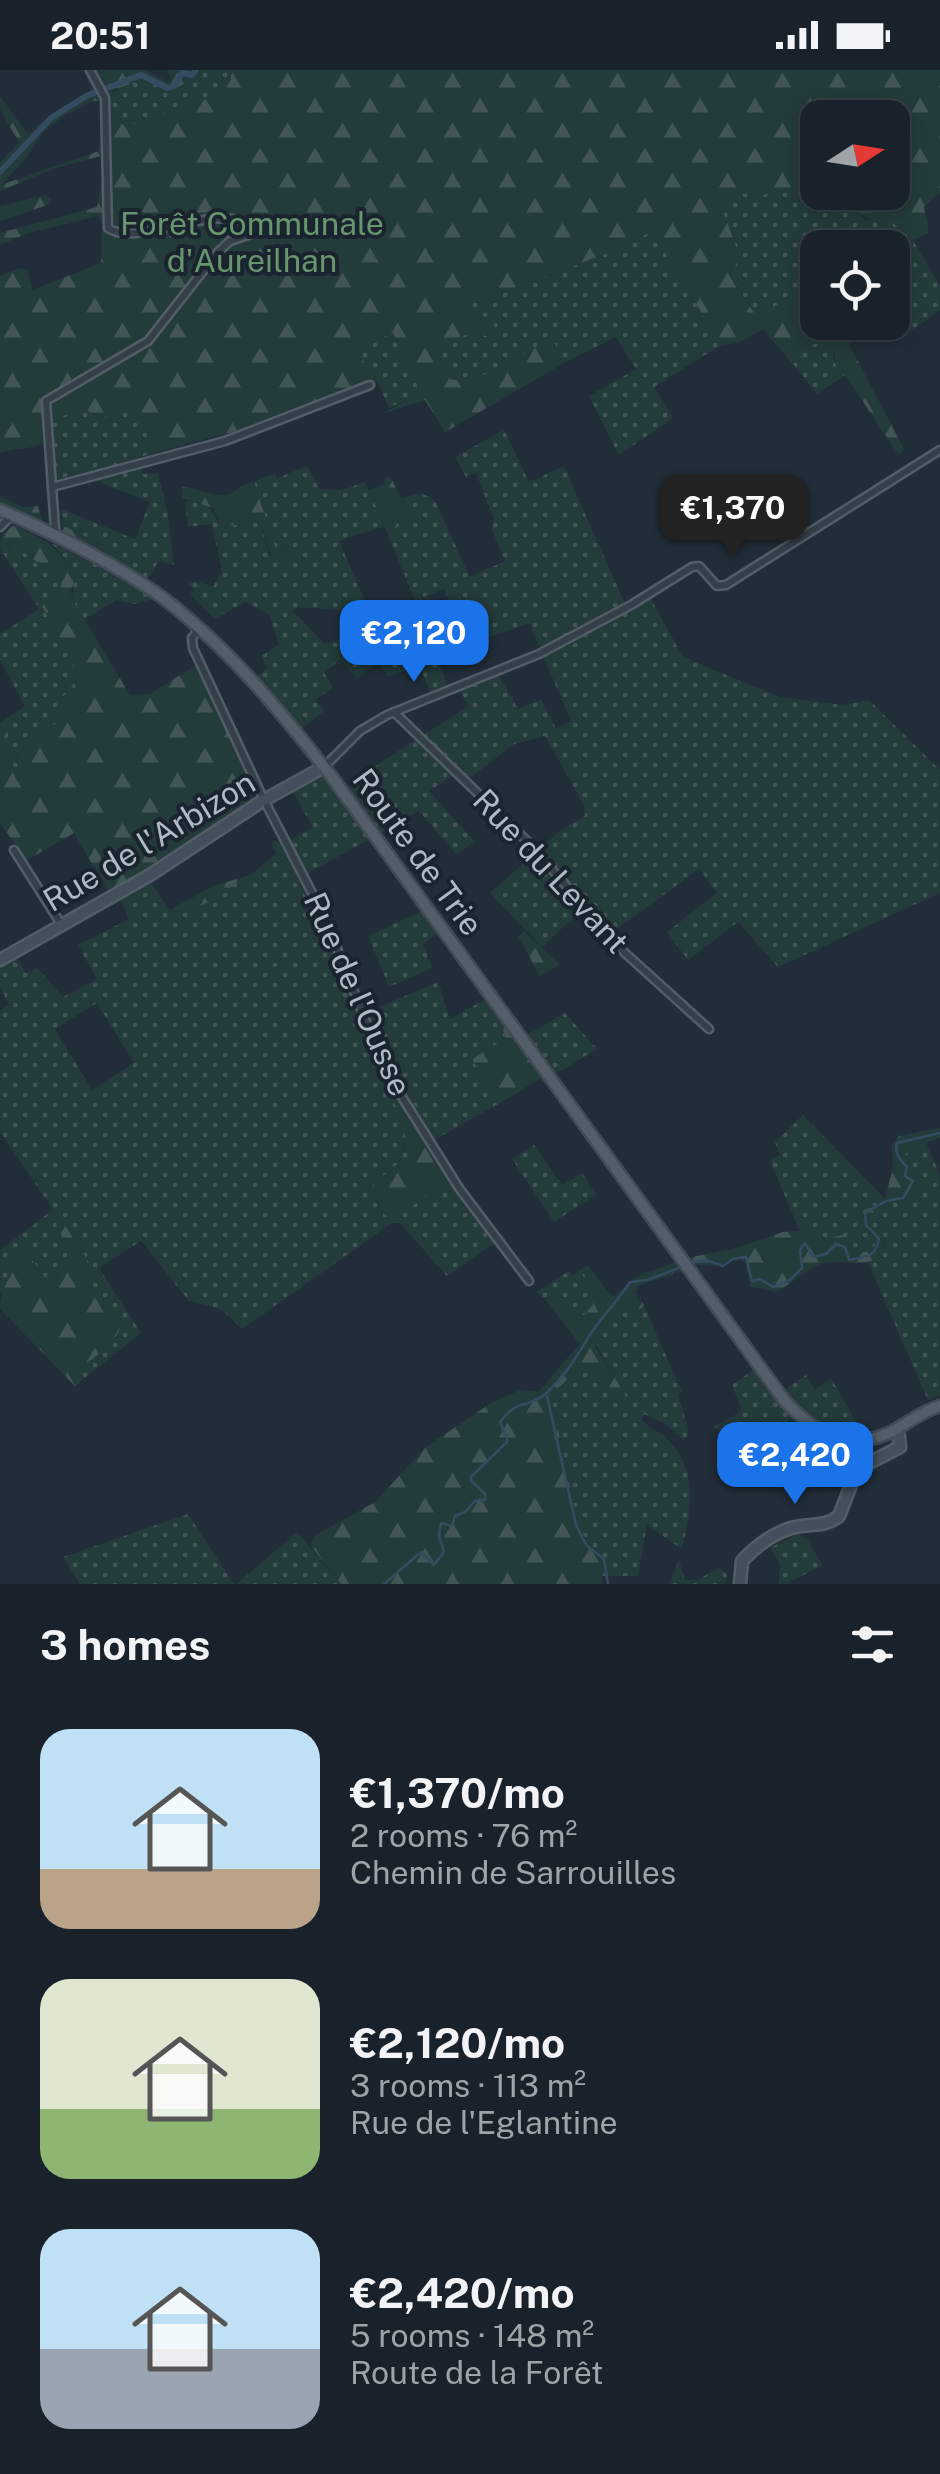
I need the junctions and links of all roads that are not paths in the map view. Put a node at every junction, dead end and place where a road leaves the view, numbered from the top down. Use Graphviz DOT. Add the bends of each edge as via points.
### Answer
graph roads {
  1 [pos="90,70"];
  2 [pos="370,385"];
  3 [pos="940,450"];
  4 [pos="52,487"];
  5 [pos="6,512"];
  6 [pos="0,527"];
  7 [pos="52,536"];
  8 [pos="199,629"];
  9 [pos="394,712"];
  10 [pos="324,767"];
  11 [pos="264,800"];
  12 [pos="14,850"];
  13 [pos="61,924"];
  14 [pos="0,960"];
  15 [pos="709,1029"];
  16 [pos="530,1280"];
  17 [pos="940,1406"];
  18 [pos="898,1428"];
  19 [pos="740,1584"];
  1 -- 4 [label="street" via="103,92 108,228 121,234 236,219 254,227 218,252 148,341 46,402"];
  2 -- 4 [label="street" via="225,441"];
  3 -- 9 [label="street" via="726,586 692,567 540,654"];
  4 -- 7 [label="street"];
  5 -- 6 [label="street"];
  5 -- 7 [label="main road, Route de Trie"];
  7 -- 8 [label="main road, Route de Trie" via="160,596"];
  8 -- 10 [label="main road, Route de Trie" via="266,695"];
  8 -- 11 [label="street, Rue de l'Ousse" via="193,648"];
  9 -- 10 [label="street" via="360,731"];
  9 -- 15 [label="street, Rue du Levant" via="528,842 625,953"];
  10 -- 11 [label="street, Rue de l'Arbizon"];
  10 -- 18 [label="main road, Route de Trie" via="784,1400 831,1438 849,1442"];
  11 -- 13 [label="street, Rue de l'Arbizon" via="150,876"];
  11 -- 16 [label="street, Rue de l'Ousse" via="324,916 385,1070 458,1188"];
  12 -- 13 [label="street"];
  13 -- 14 [label="street, Rue de l'Arbizon"];
  17 -- 18 [label="main road, Route de Trie"];
  18 -- 19 [label="street" via="900,1447 855,1476 839,1516 765,1542 742,1562"];
}
